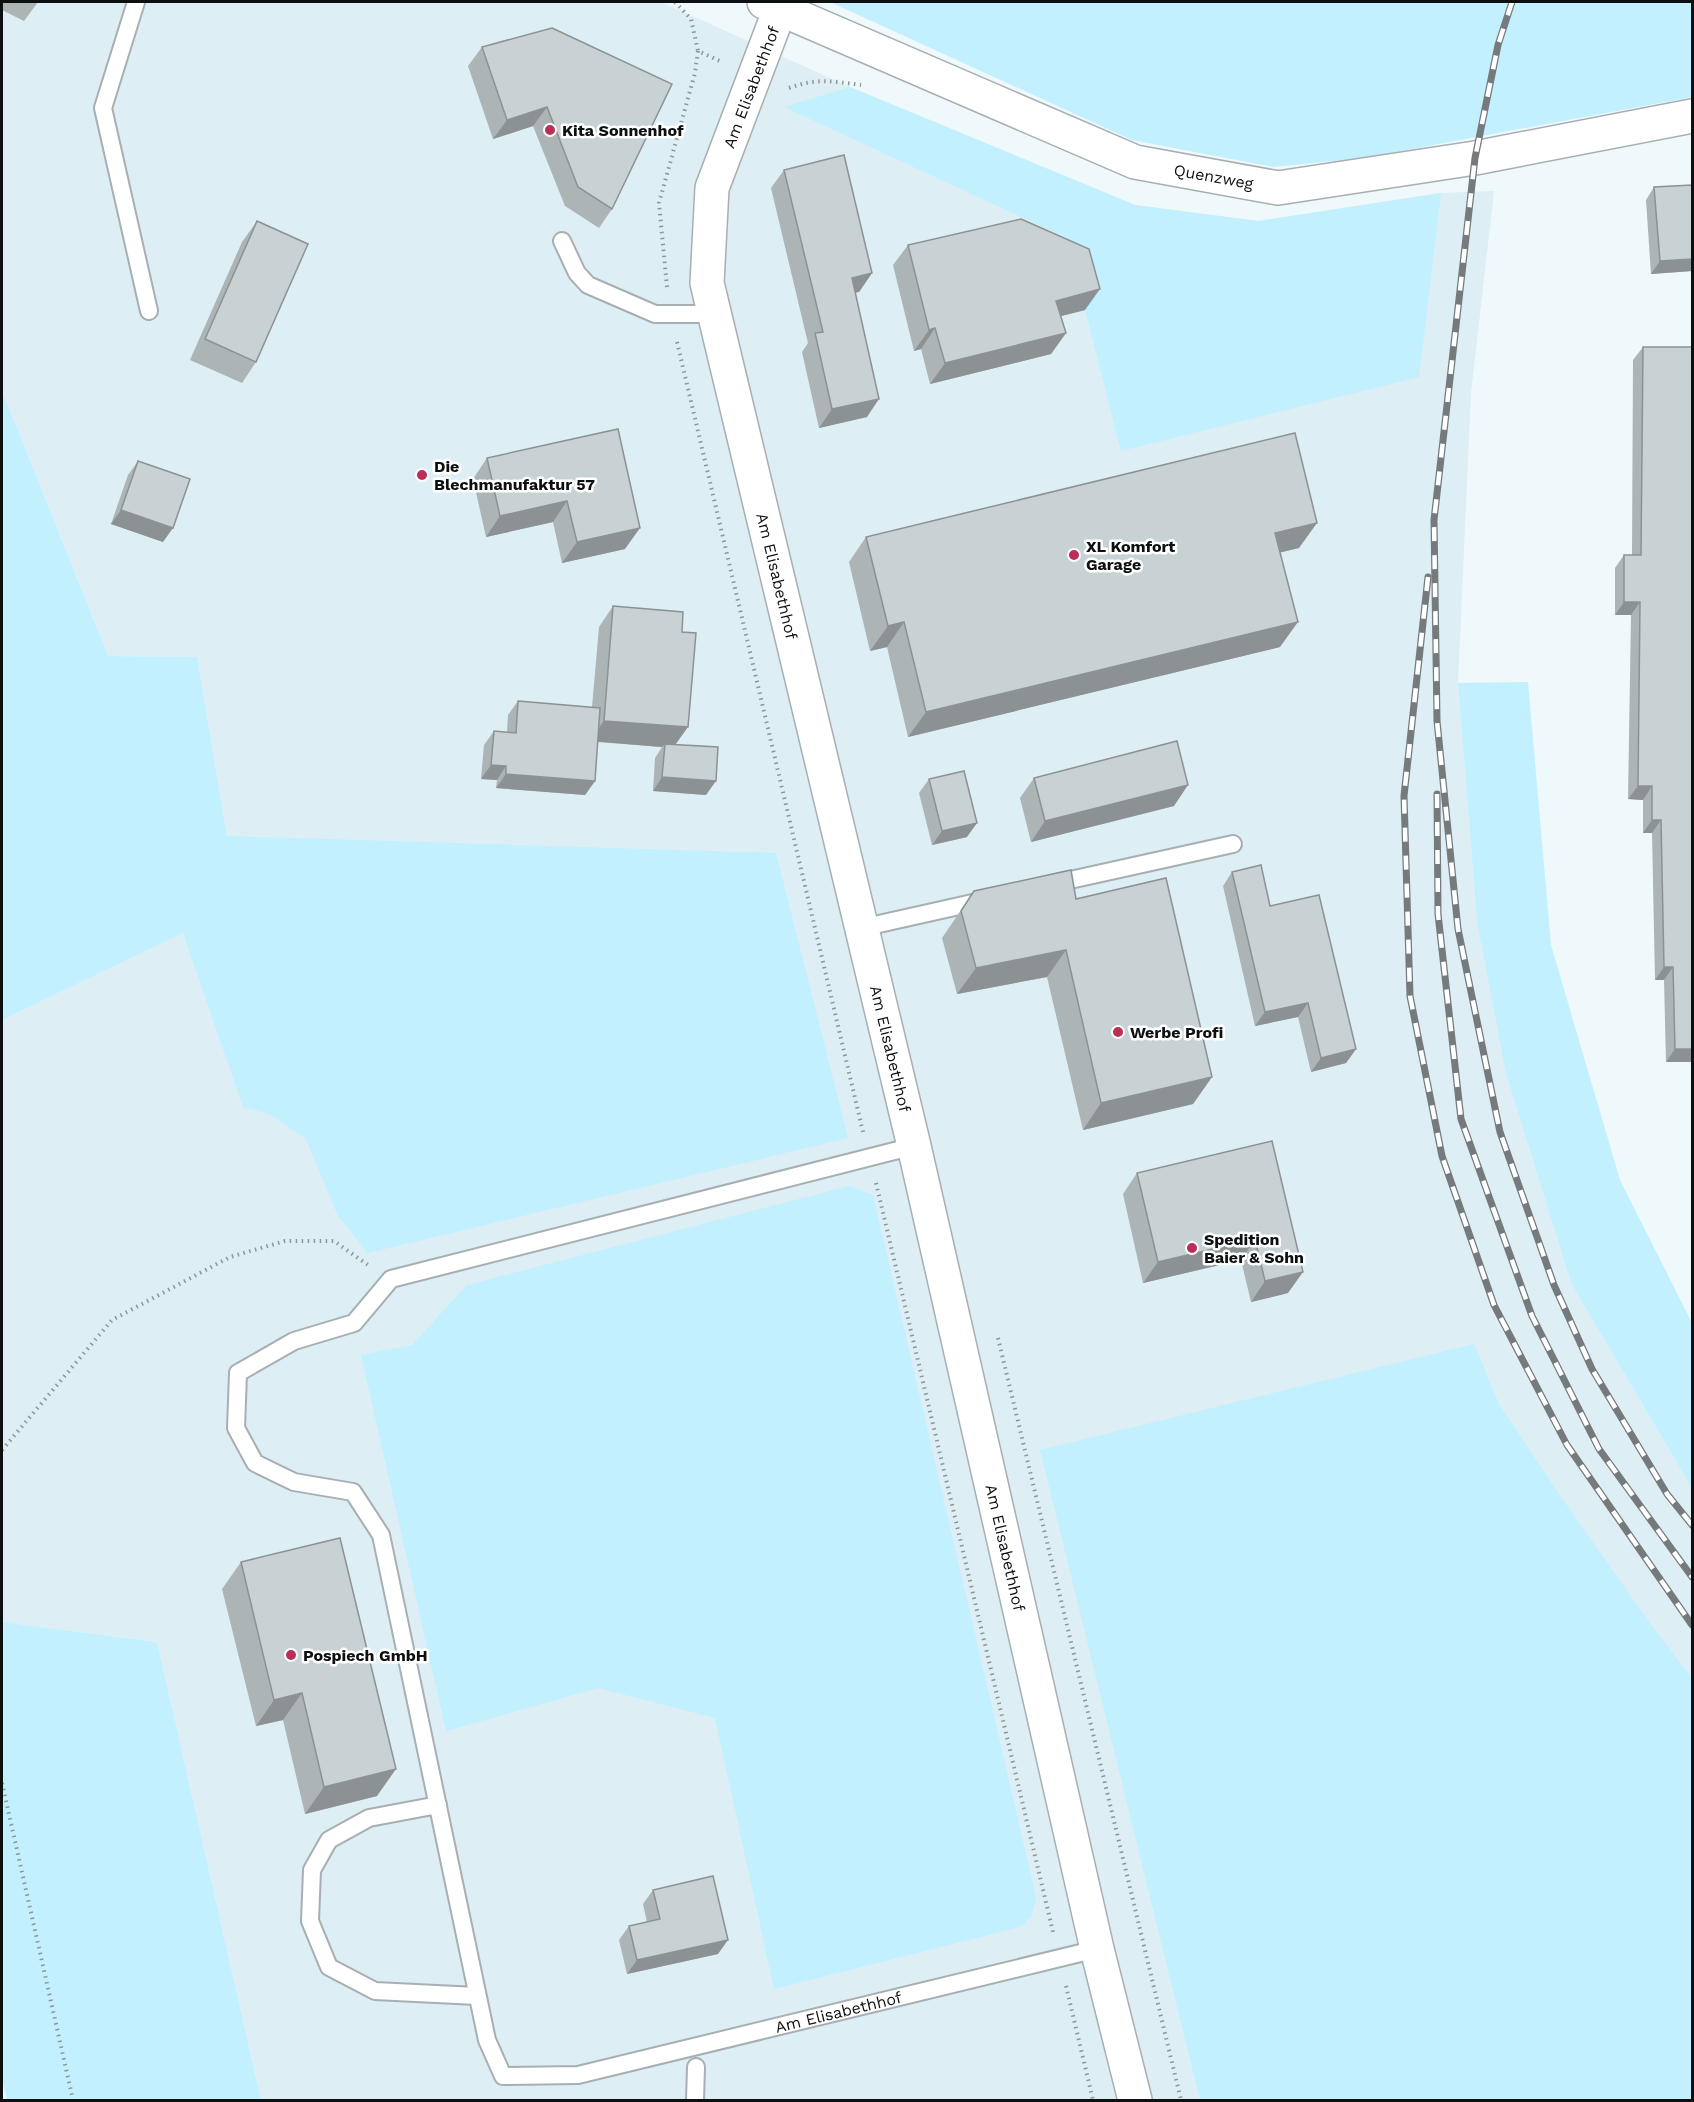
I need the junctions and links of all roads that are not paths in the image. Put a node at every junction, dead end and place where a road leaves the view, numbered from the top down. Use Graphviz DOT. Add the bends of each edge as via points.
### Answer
graph roads {
  1 [pos="136,2"];
  2 [pos="772,5"];
  3 [pos="1692,116"];
  4 [pos="562,241"];
  5 [pos="149,310"];
  6 [pos="714,314"];
  7 [pos="1233,844"];
  8 [pos="1036,888"];
  9 [pos="1001,896"];
  10 [pos="861,928"];
  11 [pos="914,1146"];
  12 [pos="438,1805"];
  13 [pos="1097,1948"];
  14 [pos="477,1996"];
  15 [pos="696,2067"];
  16 [pos="694,2100"];
  17 [pos="1135,2100"];
  1 -- 5 [label="lane" via="103,108"];
  2 -- 3 [label="street, Quenzweg" via="1136,162 1278,188 1475,158"];
  2 -- 6 [label="street, Am Elisabethhof" via="712,188 707,283"];
  4 -- 6 [label="lane" via="577,273 588,285 655,314"];
  6 -- 10 [label="street, Am Elisabethhof"];
  7 -- 8 [label="lane"];
  9 -- 10 [label="lane"];
  10 -- 11 [label="street, Am Elisabethhof"];
  11 -- 12 [label="lane" via="391,1280 354,1323 294,1341 238,1373 236,1428 255,1463 294,1482 353,1492 381,1535"];
  11 -- 13 [label="street, Am Elisabethhof"];
  12 -- 14 [label="lane"];
  12 -- 14 [label="lane" via="369,1818 329,1840 312,1870 310,1921 329,1967 375,1991"];
  13 -- 14 [label="lane, Am Elisabethhof" via="578,2075 503,2076 487,2040"];
  13 -- 17 [label="street, Am Elisabethhof"];
  15 -- 16 [label="lane"];
}
